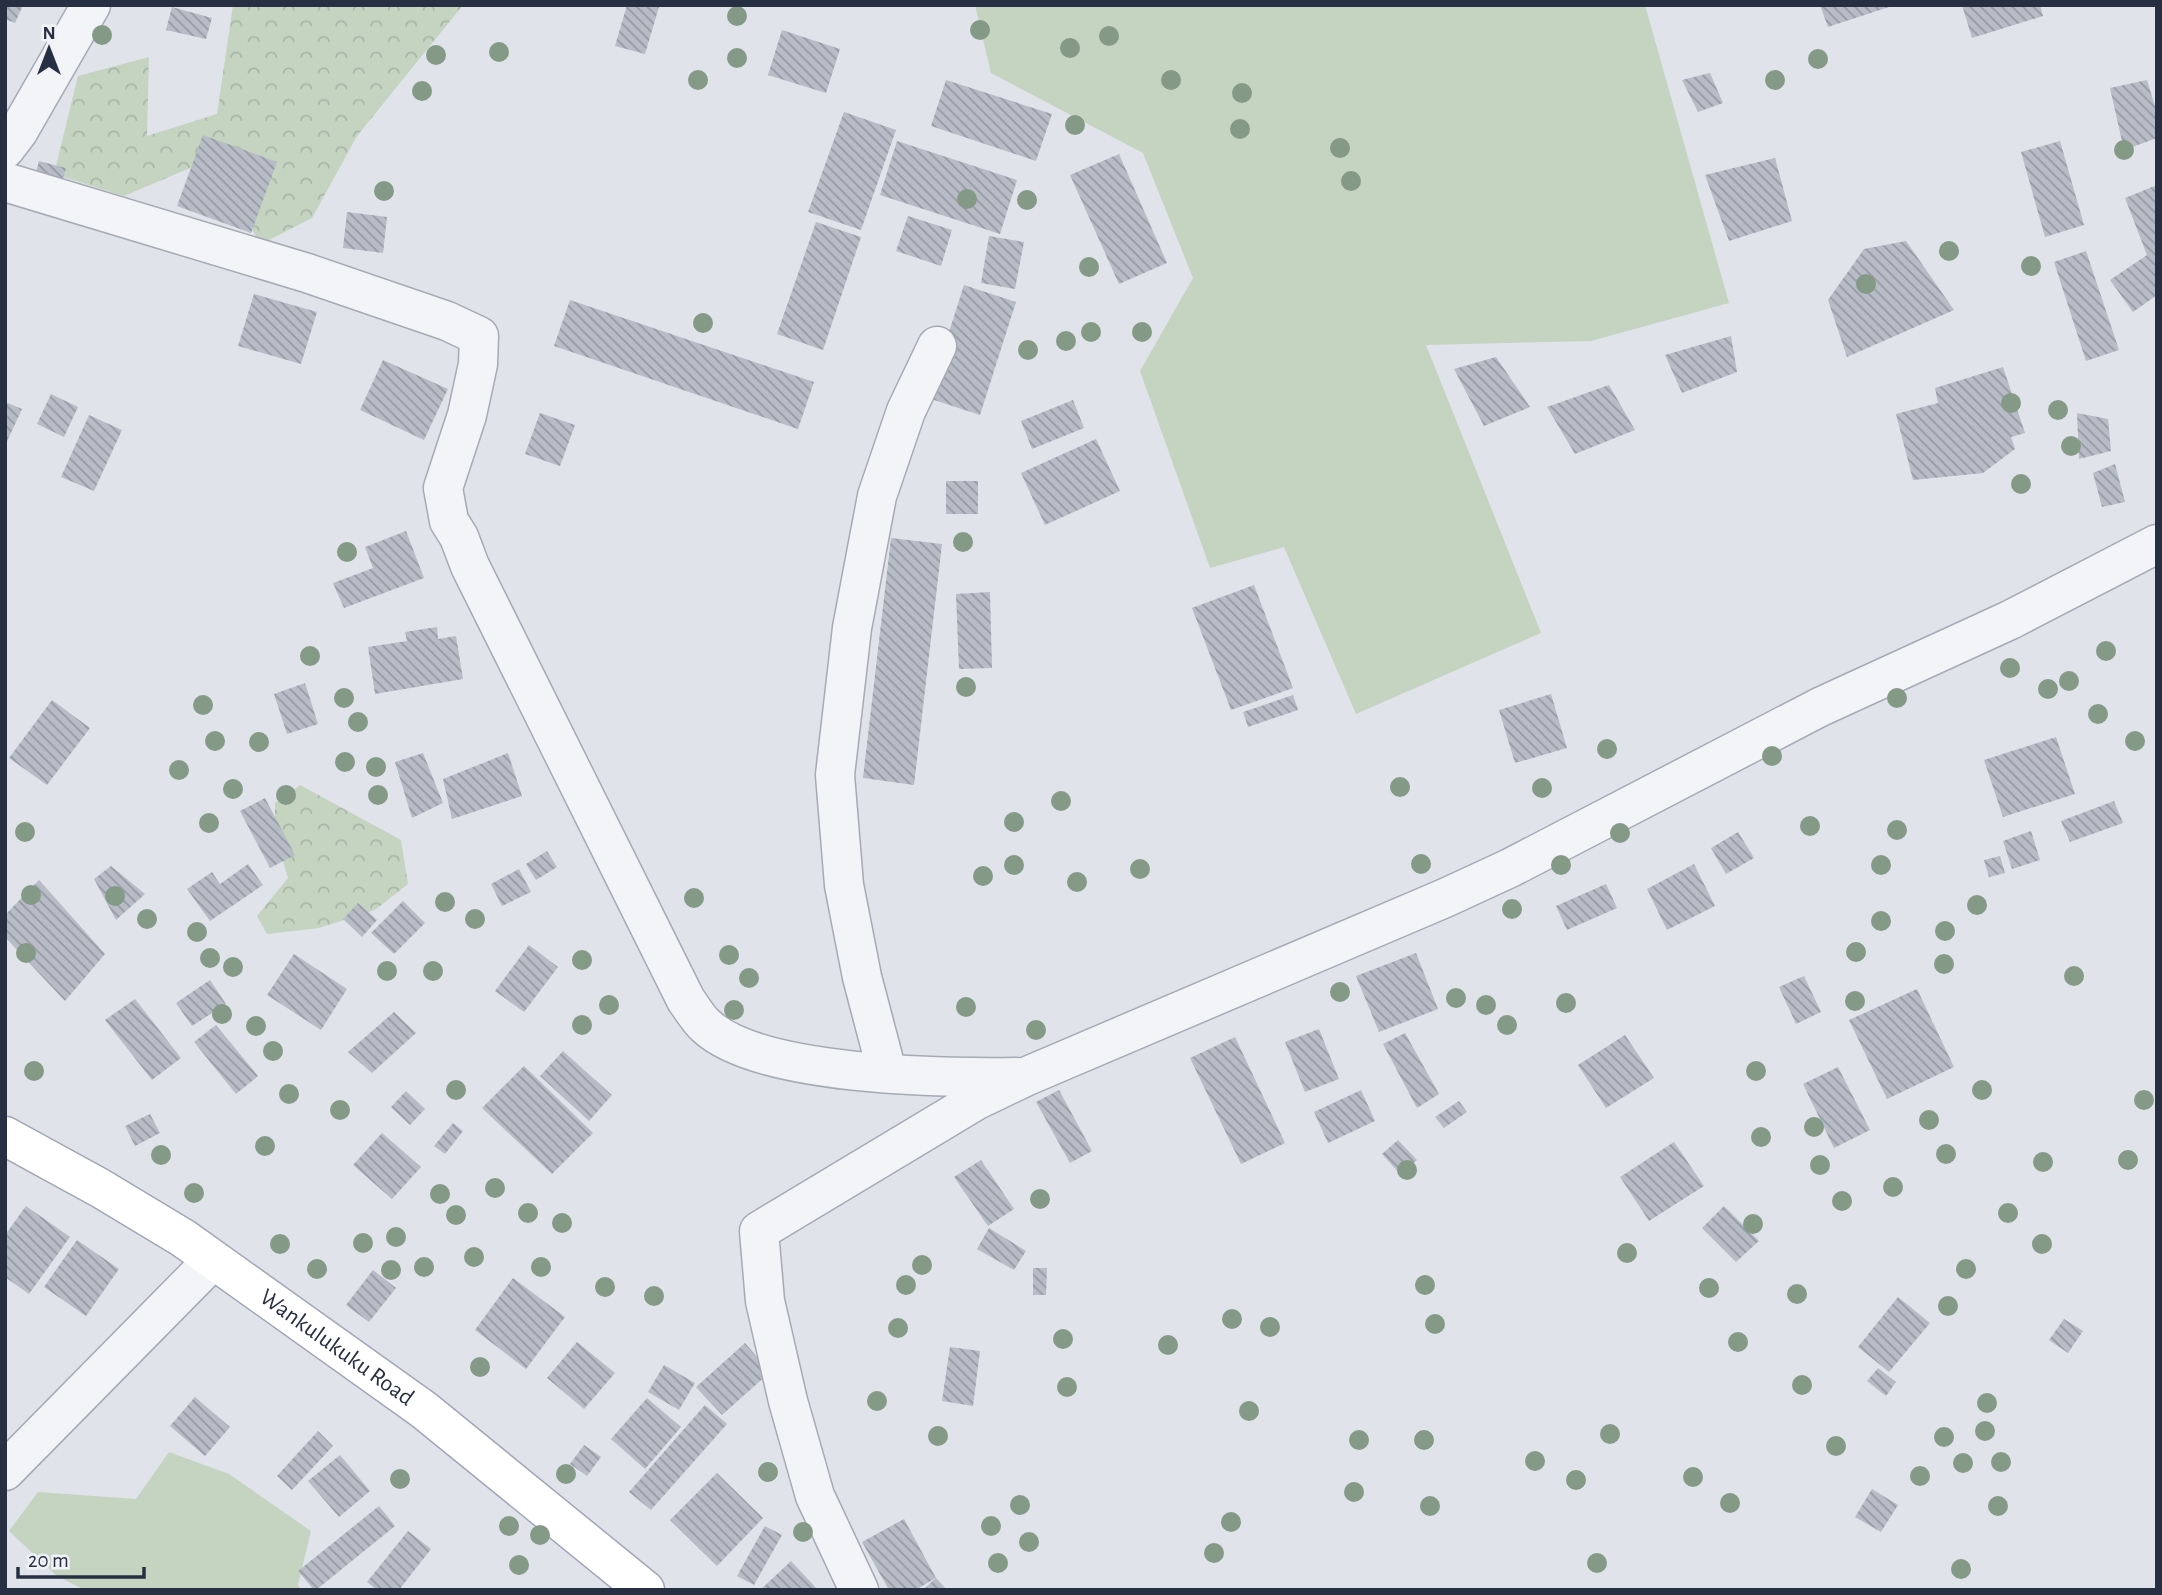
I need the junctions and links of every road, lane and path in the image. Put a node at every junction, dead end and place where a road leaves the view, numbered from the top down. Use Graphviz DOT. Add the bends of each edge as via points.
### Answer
graph roads {
  1 [pos="90,5"];
  2 [pos="5,149"];
  3 [pos="5,181"];
  4 [pos="937,346"];
  5 [pos="2157,544"];
  6 [pos="887,1072"];
  7 [pos="1025,1077"];
  8 [pos="5,1136"];
  9 [pos="213,1260"];
  10 [pos="5,1471"];
  11 [pos="645,1590"];
  12 [pos="859,1590"];
  1 -- 2 [label="street"];
  3 -- 6 [label="street" via="307,273 479,336 467,415 443,488 449,521 686,1000 705,1026 757,1053"];
  4 -- 6 [label="street" via="906,411 877,496 852,628 835,775 844,885"];
  5 -- 7 [label="street" via="2010,620 1820,708 1510,868"];
  6 -- 7 [label="street"];
  7 -- 12 [label="street" via="977,1100 759,1231 765,1301 788,1401 815,1496"];
  8 -- 9 [label="main road, Wankulukuku Road" via="100,1188"];
  9 -- 10 [label="street"];
  9 -- 11 [label="main road, Wankulukuku Road" via="424,1410"];
}
